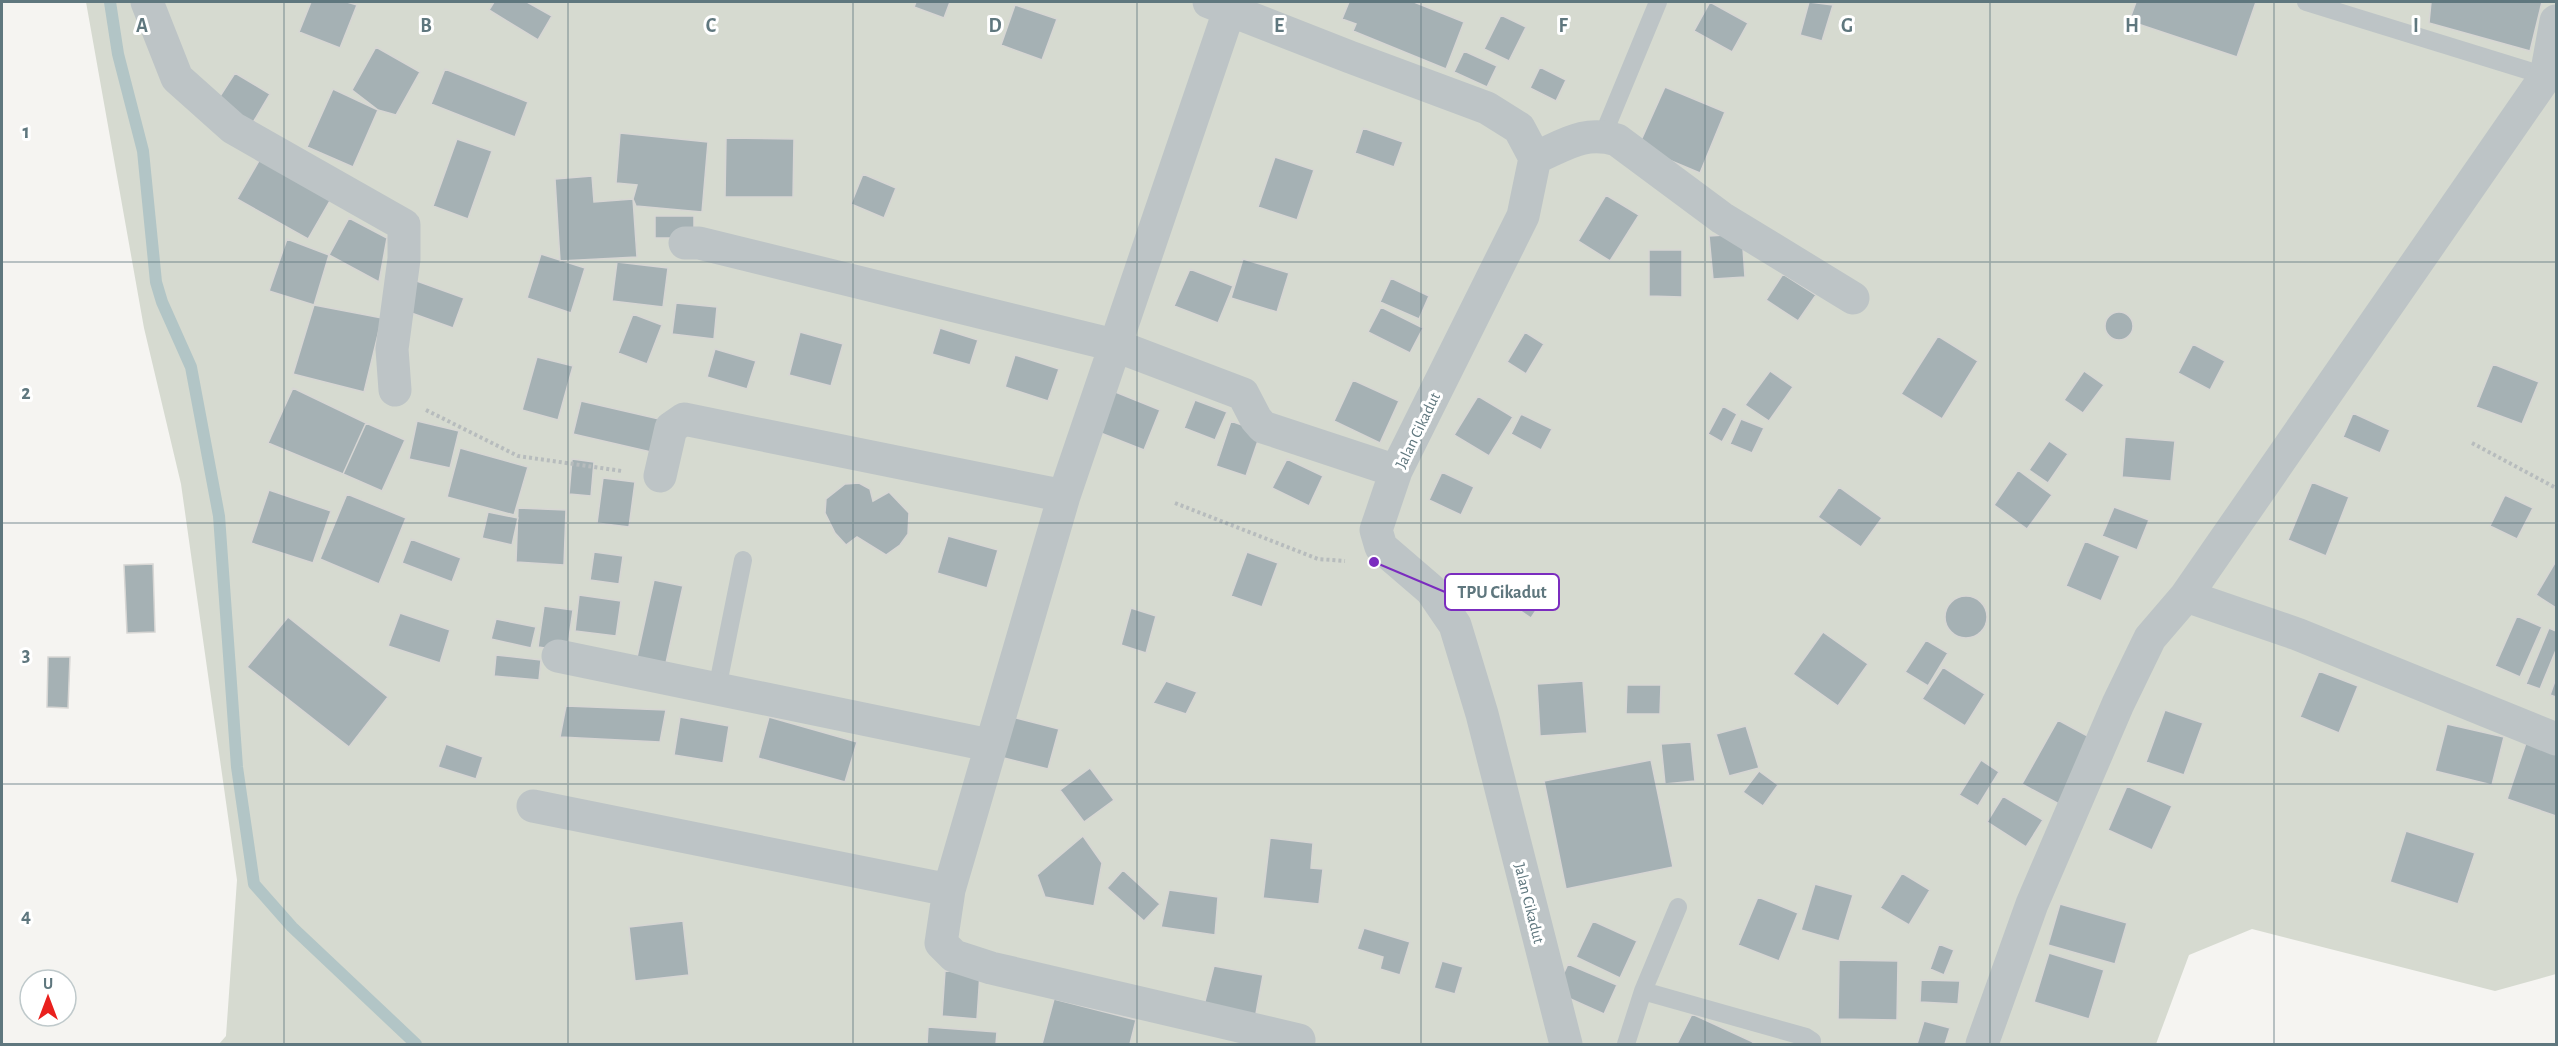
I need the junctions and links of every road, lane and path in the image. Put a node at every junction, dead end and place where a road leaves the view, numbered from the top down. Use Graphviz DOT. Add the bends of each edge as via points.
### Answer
graph roads {
  1 [pos="147,2"];
  2 [pos="1658,2"];
  3 [pos="2306,2"];
  4 [pos="1219,6"];
  5 [pos="2556,21"];
  6 [pos="2551,77"];
  7 [pos="1603,135"];
  8 [pos="1535,158"];
  9 [pos="685,243"];
  10 [pos="1853,298"];
  11 [pos="1114,345"];
  12 [pos="395,390"];
  13 [pos="2472,443"];
  14 [pos="1396,471"];
  15 [pos="660,476"];
  16 [pos="2556,488"];
  17 [pos="1064,496"];
  18 [pos="1175,503"];
  19 [pos="1381,547"];
  20 [pos="743,560"];
  21 [pos="2186,596"];
  22 [pos="558,656"];
  23 [pos="717,689"];
  24 [pos="2556,739"];
  25 [pos="989,745"];
  26 [pos="533,806"];
  27 [pos="949,890"];
  28 [pos="1678,907"];
  29 [pos="1643,991"];
  30 [pos="1299,1040"];
  31 [pos="1566,1044"];
  32 [pos="1626,1044"];
  33 [pos="1812,1044"];
  34 [pos="1982,1044"];
  1 -- 12 [label="street" via="177,78 233,128 404,225 404,259 392,349"];
  2 -- 7 [label="lane"];
  3 -- 6 [label="lane"];
  4 -- 8 [label="street" via="1487,108 1519,128"];
  4 -- 11 [label="street"];
  5 -- 6 [label="street"];
  6 -- 21 [label="street"];
  7 -- 8 [label="street" via="1586,135"];
  7 -- 10 [label="street" via="1617,140 1722,218"];
  8 -- 14 [label="street, Jalan Cikadut" via="1523,216"];
  9 -- 11 [label="street" via="699,243"];
  11 -- 14 [label="street" via="1243,394 1263,427"];
  11 -- 17 [label="street"];
  12 -- 15 [label="path" via="440,419 518,456"];
  13 -- 16 [label="path"];
  14 -- 19 [label="street, Jalan Cikadut" via="1376,530"];
  15 -- 17 [label="street" via="671,428 684,419"];
  17 -- 25 [label="street"];
  18 -- 19 [label="path" via="1318,559 1357,560"];
  19 -- 31 [label="street, Jalan Cikadut" via="1431,590 1455,625 1482,714"];
  20 -- 23 [label="lane"];
  21 -- 24 [label="street" via="2297,634"];
  21 -- 34 [label="street" via="2150,638 2118,704 2032,904"];
  22 -- 23 [label="street"];
  23 -- 25 [label="street"];
  25 -- 27 [label="street"];
  26 -- 27 [label="street"];
  27 -- 30 [label="street" via="941,943 954,956"];
  28 -- 29 [label="lane"];
  29 -- 32 [label="lane"];
  29 -- 33 [label="lane" via="1806,1037"];
}
